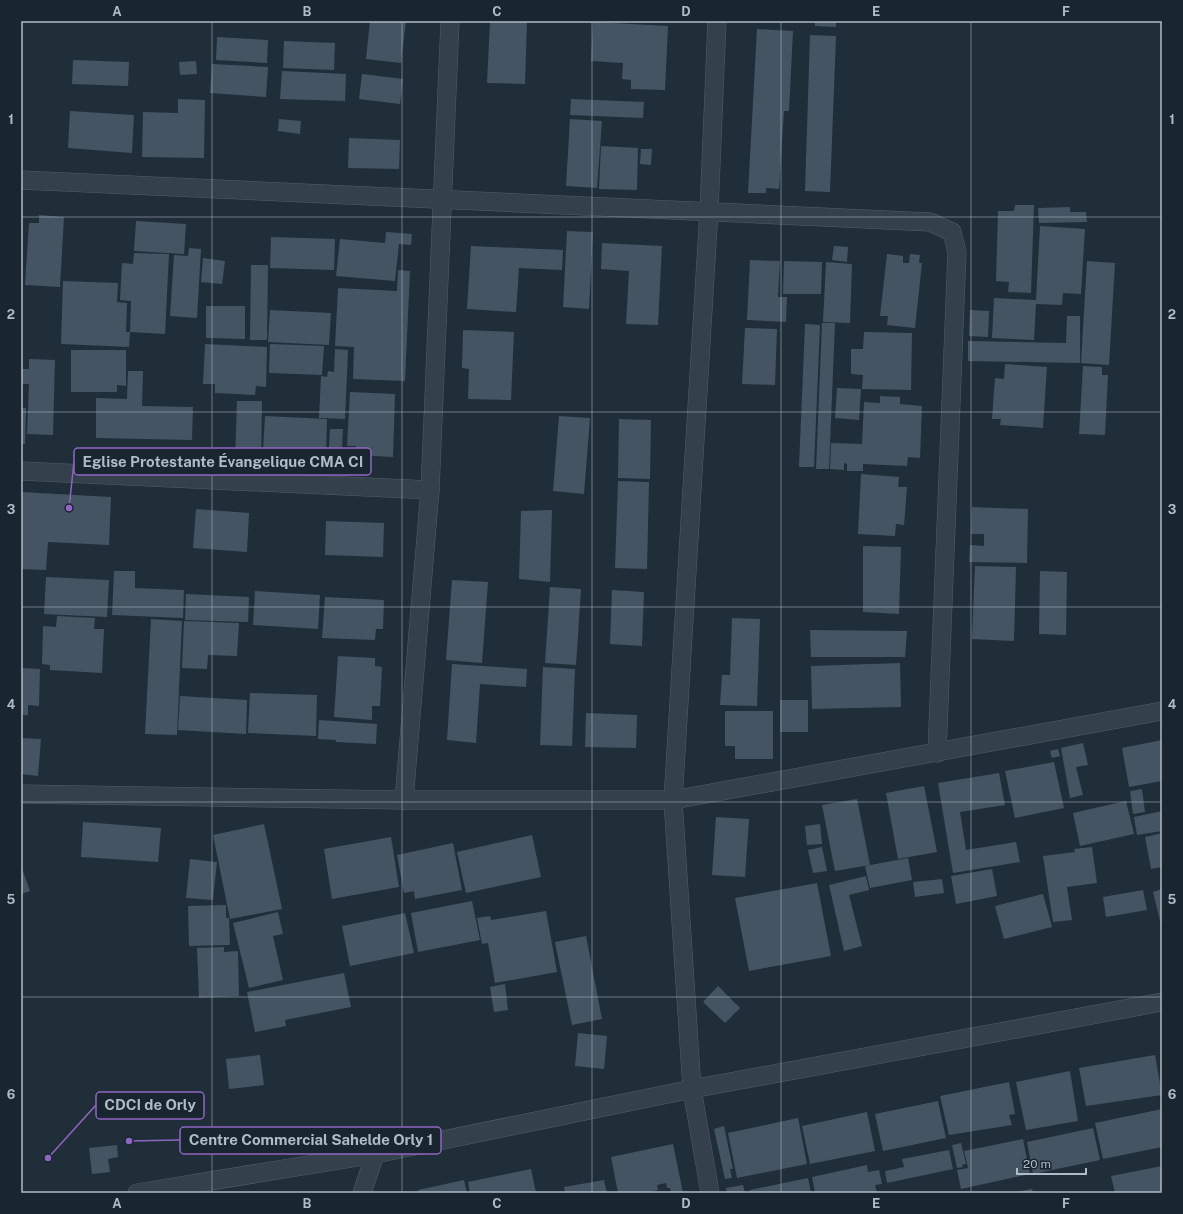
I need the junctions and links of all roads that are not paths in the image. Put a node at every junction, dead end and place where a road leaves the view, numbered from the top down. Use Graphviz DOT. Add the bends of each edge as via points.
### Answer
graph roads {
  1 [pos="450,21"];
  2 [pos="717,21"];
  3 [pos="21,180"];
  4 [pos="441,199"];
  5 [pos="709,211"];
  6 [pos="21,471"];
  7 [pos="430,490"];
  8 [pos="1162,711"];
  9 [pos="937,753"];
  10 [pos="21,794"];
  11 [pos="404,800"];
  12 [pos="673,800"];
  13 [pos="1162,1002"];
  14 [pos="692,1089"];
  15 [pos="375,1154"];
  16 [pos="137,1193"];
  17 [pos="362,1193"];
  18 [pos="710,1193"];
  1 -- 4 [label="street"];
  2 -- 5 [label="street"];
  3 -- 4 [label="street"];
  4 -- 5 [label="street"];
  4 -- 7 [label="street"];
  5 -- 9 [label="street" via="930,222 952,232 957,252"];
  5 -- 12 [label="street"];
  6 -- 7 [label="street"];
  7 -- 11 [label="street"];
  8 -- 9 [label="street"];
  9 -- 12 [label="street"];
  10 -- 11 [label="street"];
  11 -- 12 [label="street"];
  12 -- 14 [label="street"];
  13 -- 14 [label="street"];
  14 -- 15 [label="street"];
  14 -- 18 [label="street"];
  15 -- 16 [label="street"];
  15 -- 17 [label="street"];
}
